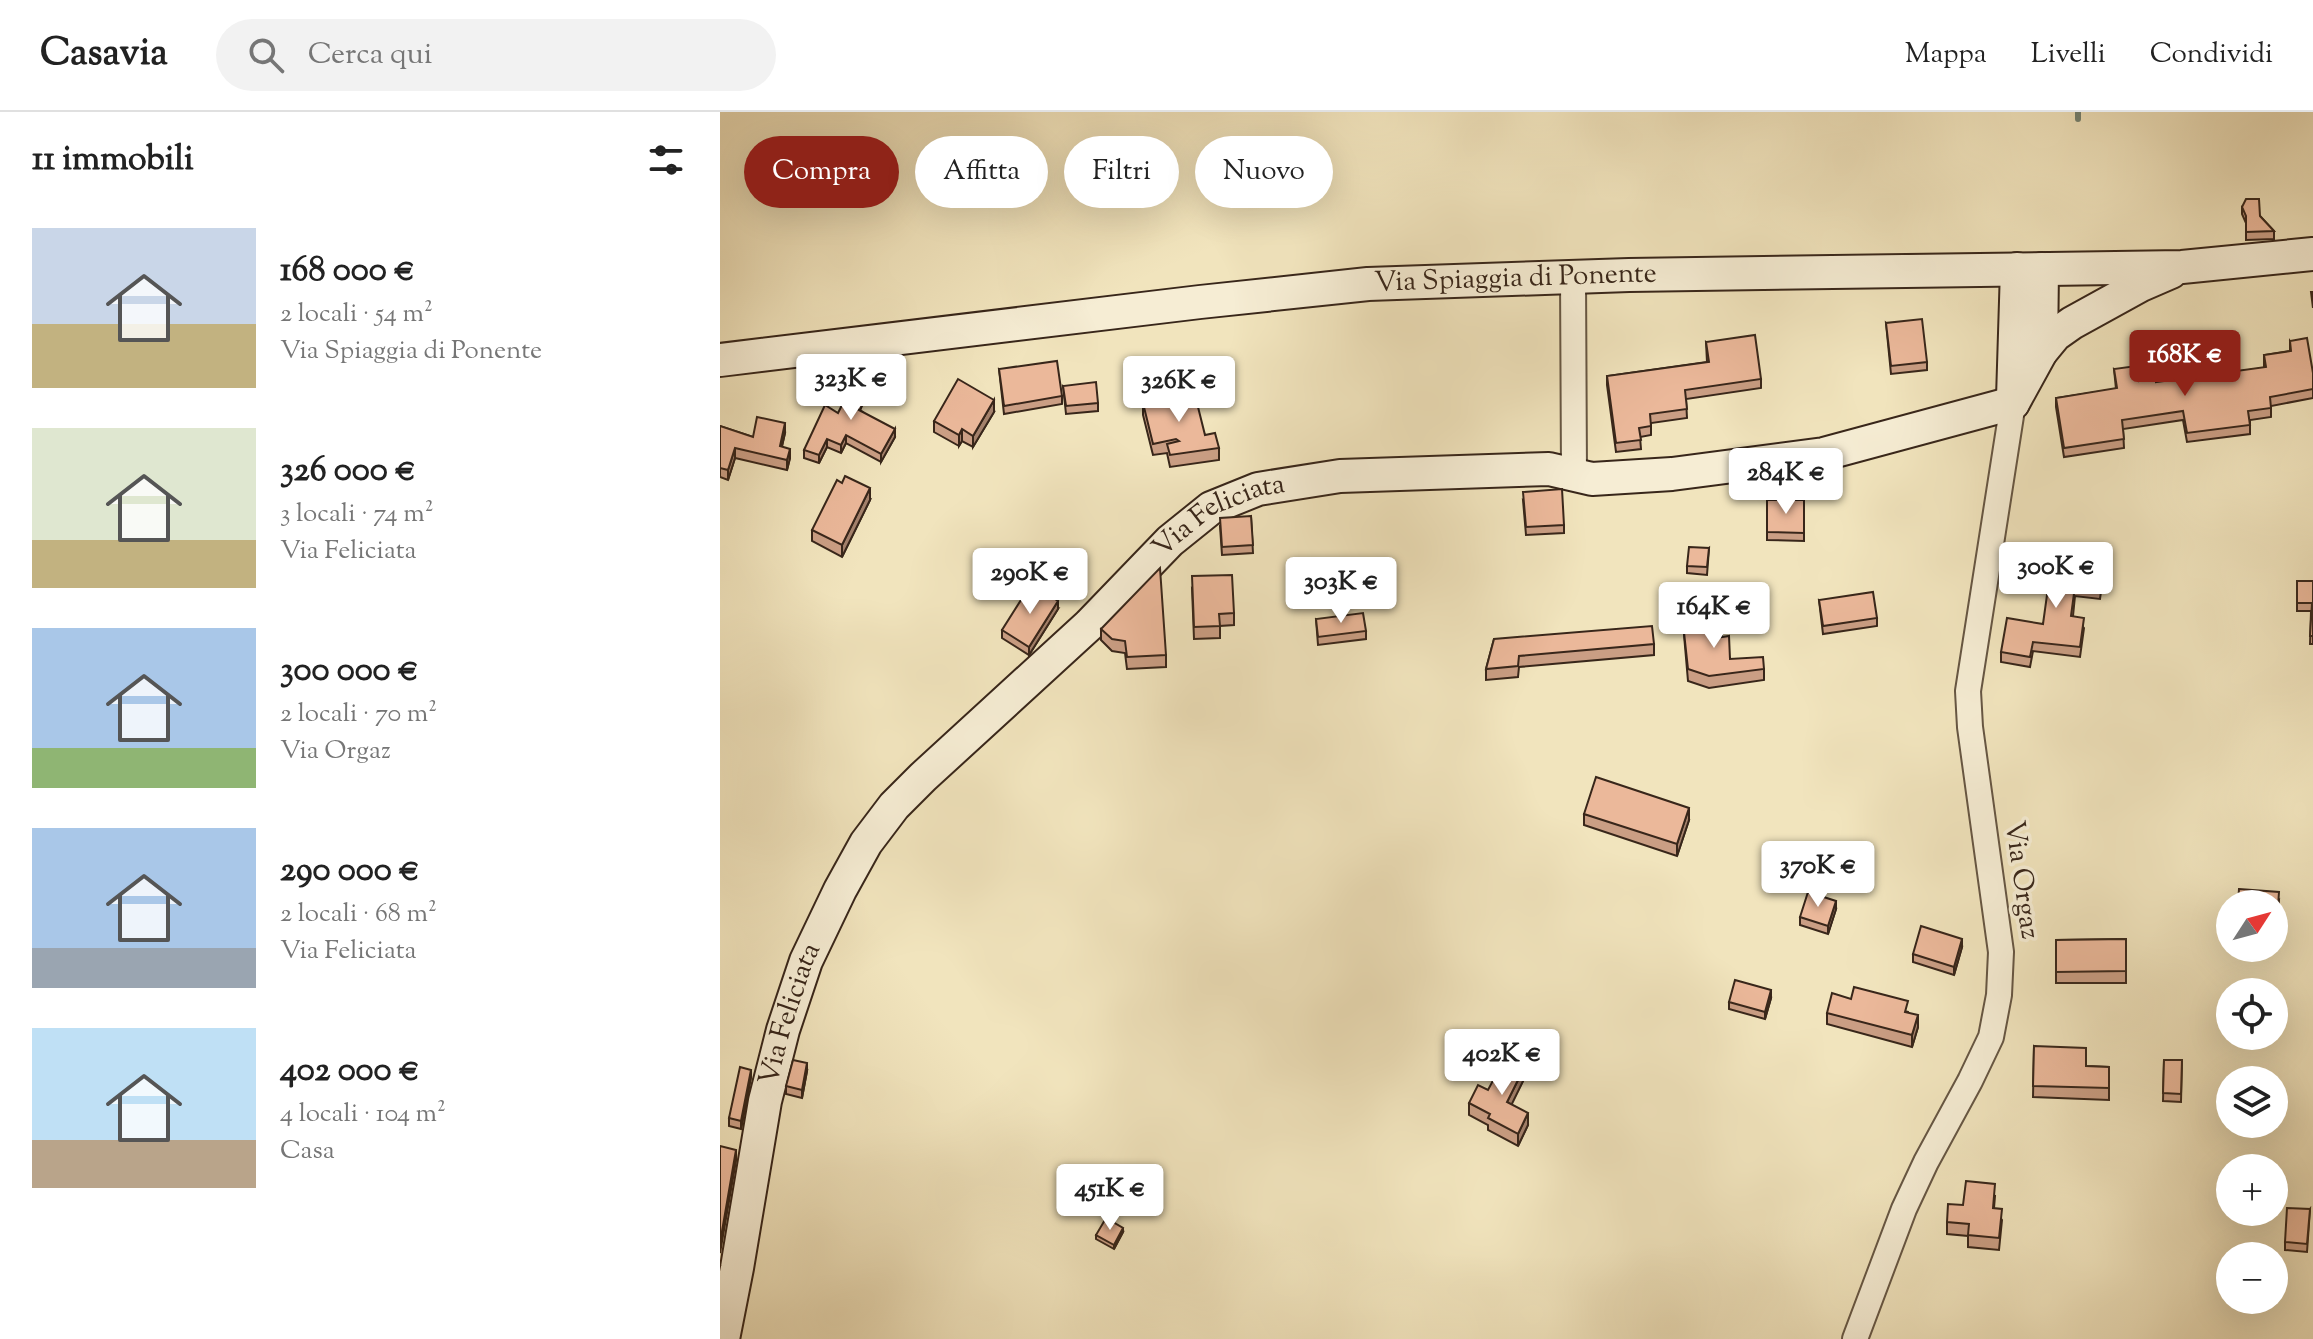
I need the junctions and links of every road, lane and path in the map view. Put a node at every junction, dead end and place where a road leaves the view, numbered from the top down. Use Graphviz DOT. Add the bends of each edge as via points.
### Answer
graph roads {
  1 [pos="2313,254"];
  2 [pos="2182,267"];
  3 [pos="2030,269"];
  4 [pos="1573,277"];
  5 [pos="2041,352"];
  6 [pos="720,360"];
  7 [pos="2013,403"];
  8 [pos="1574,474"];
  9 [pos="723,1339"];
  10 [pos="1855,1339"];
  1 -- 2 [label="street, Via Spiaggia di Ponente"];
  2 -- 3 [label="street, Via Spiaggia di Ponente"];
  2 -- 5 [label="street" via="2072,323"];
  3 -- 4 [label="street, Via Spiaggia di Ponente"];
  3 -- 5 [label="street"];
  3 -- 7 [label="street"];
  4 -- 6 [label="street, Via Spiaggia di Ponente" via="1368,284"];
  4 -- 8 [label="street"];
  5 -- 7 [label="street"];
  7 -- 8 [label="street, Via Feliciata" via="1824,454 1672,474 1592,479"];
  7 -- 10 [label="street, Via Orgaz" via="1968,691 2001,952 1999,995 1991,1037 1904,1209"];
  8 -- 9 [label="street, Via Feliciata" via="1519,469 1340,476 1258,489 1211,508 1170,541 1089,625 904,797 866,843 806,961 765,1101"];
}
